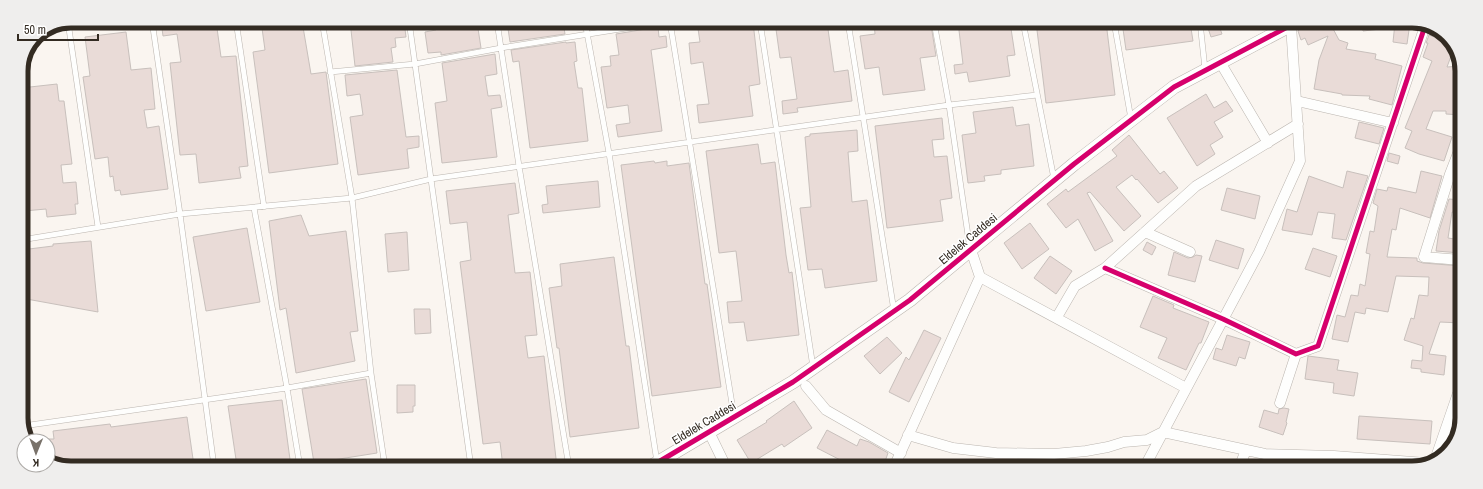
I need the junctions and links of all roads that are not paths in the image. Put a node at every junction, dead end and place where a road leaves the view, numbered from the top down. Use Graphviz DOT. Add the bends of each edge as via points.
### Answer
graph roads {
  1 [pos="69,28"];
  2 [pos="153,28"];
  3 [pos="237,28"];
  4 [pos="323,28"];
  5 [pos="410,28"];
  6 [pos="498,28"];
  7 [pos="586,28"];
  8 [pos="628,28"];
  9 [pos="671,28"];
  10 [pos="761,28"];
  11 [pos="849,28"];
  12 [pos="935,28"];
  13 [pos="1024,28"];
  14 [pos="1115,28"];
  15 [pos="1201,28"];
  16 [pos="1285,28"];
  17 [pos="1293,28"];
  18 [pos="1424,29"];
  19 [pos="587,35"];
  20 [pos="501,48"];
  21 [pos="1220,62"];
  22 [pos="415,64"];
  23 [pos="1206,70"];
  24 [pos="330,72"];
  25 [pos="1037,95"];
  26 [pos="1296,101"];
  27 [pos="949,105"];
  28 [pos="862,117"];
  29 [pos="1131,120"];
  30 [pos="1393,123"];
  31 [pos="1298,124"];
  32 [pos="777,129"];
  33 [pos="689,142"];
  34 [pos="1268,143"];
  35 [pos="609,153"];
  36 [pos="1455,161"];
  37 [pos="519,166"];
  38 [pos="432,179"];
  39 [pos="1054,180"];
  40 [pos="352,198"];
  41 [pos="264,207"];
  42 [pos="254,208"];
  43 [pos="180,214"];
  44 [pos="98,228"];
  45 [pos="1145,232"];
  46 [pos="28,239"];
  47 [pos="971,250"];
  48 [pos="1190,252"];
  49 [pos="1455,260"];
  50 [pos="1105,268"];
  51 [pos="980,277"];
  52 [pos="894,312"];
  53 [pos="1057,317"];
  54 [pos="1223,319"];
  55 [pos="1296,354"];
  56 [pos="813,368"];
  57 [pos="371,373"];
  58 [pos="806,386"];
  59 [pos="287,388"];
  60 [pos="1186,388"];
  61 [pos="205,400"];
  62 [pos="1280,403"];
  63 [pos="1455,410"];
  64 [pos="734,417"];
  65 [pos="29,425"];
  66 [pos="709,432"];
  67 [pos="1163,432"];
  68 [pos="908,435"];
  69 [pos="1442,448"];
  70 [pos="1246,450"];
  71 [pos="901,452"];
  72 [pos="1265,454"];
  73 [pos="1334,456"];
  74 [pos="213,461"];
  75 [pos="299,461"];
  76 [pos="384,461"];
  77 [pos="470,461"];
  78 [pos="568,461"];
  79 [pos="652,461"];
  80 [pos="660,461"];
  81 [pos="723,461"];
  82 [pos="897,461"];
  83 [pos="1148,461"];
  84 [pos="1242,461"];
  85 [pos="1286,461"];
  86 [pos="1332,461"];
  87 [pos="1400,461"];
  1 -- 44 [label="lane"];
  2 -- 43 [label="lane"];
  3 -- 41 [label="lane"];
  4 -- 24 [label="lane"];
  5 -- 22 [label="lane"];
  6 -- 20 [label="lane"];
  7 -- 19 [label="lane"];
  8 -- 19 [label="lane"];
  9 -- 33 [label="lane"];
  10 -- 32 [label="lane"];
  11 -- 28 [label="lane"];
  12 -- 27 [label="lane"];
  13 -- 25 [label="lane"];
  14 -- 29 [label="lane"];
  15 -- 23 [label="lane"];
  16 -- 21 [label="street, Eldelek Caddesi"];
  17 -- 26 [label="street"];
  18 -- 30 [label="street"];
  19 -- 20 [label="lane"];
  19 -- 35 [label="lane"];
  20 -- 22 [label="lane"];
  20 -- 37 [label="lane"];
  21 -- 23 [label="street, Eldelek Caddesi"];
  21 -- 34 [label="street"];
  22 -- 24 [label="lane"];
  22 -- 38 [label="lane"];
  23 -- 29 [label="street, Eldelek Caddesi" via="1174,86"];
  24 -- 40 [label="lane"];
  25 -- 27 [label="lane"];
  25 -- 39 [label="lane"];
  26 -- 30 [label="street"];
  26 -- 31 [label="street"];
  27 -- 28 [label="lane"];
  27 -- 47 [label="lane"];
  28 -- 32 [label="lane"];
  28 -- 52 [label="lane"];
  29 -- 39 [label="street, Eldelek Caddesi"];
  30 -- 55 [label="street" via="1318,346"];
  31 -- 34 [label="street"];
  31 -- 54 [label="street" via="1300,161 1259,252"];
  32 -- 33 [label="lane"];
  32 -- 56 [label="lane"];
  33 -- 35 [label="lane"];
  33 -- 64 [label="lane"];
  34 -- 45 [label="street" via="1196,186"];
  35 -- 37 [label="lane"];
  35 -- 79 [label="lane"];
  36 -- 49 [label="street" via="1424,257"];
  37 -- 38 [label="lane"];
  37 -- 78 [label="lane"];
  38 -- 40 [label="lane"];
  38 -- 77 [label="lane"];
  39 -- 47 [label="street, Eldelek Caddesi"];
  40 -- 41 [label="lane"];
  40 -- 57 [label="lane"];
  41 -- 42 [label="lane"];
  42 -- 43 [label="lane"];
  42 -- 59 [label="lane"];
  43 -- 44 [label="lane"];
  43 -- 61 [label="lane"];
  44 -- 46 [label="lane"];
  45 -- 48 [label="street"];
  45 -- 50 [label="street"];
  47 -- 51 [label="street"];
  47 -- 52 [label="street, Eldelek Caddesi"];
  50 -- 53 [label="street" via="1075,286"];
  50 -- 54 [label="street"];
  51 -- 53 [label="street"];
  51 -- 68 [label="street"];
  52 -- 56 [label="street, Eldelek Caddesi"];
  53 -- 60 [label="street"];
  54 -- 55 [label="street"];
  54 -- 60 [label="street"];
  55 -- 62 [label="street"];
  56 -- 64 [label="street, Eldelek Caddesi"];
  57 -- 59 [label="lane"];
  57 -- 76 [label="lane"];
  58 -- 71 [label="street" via="826,410"];
  59 -- 61 [label="lane"];
  59 -- 75 [label="lane"];
  60 -- 67 [label="street"];
  61 -- 65 [label="lane"];
  61 -- 74 [label="lane"];
  63 -- 69 [label="main road"];
  64 -- 66 [label="street, Eldelek Caddesi"];
  66 -- 80 [label="street, Eldelek Caddesi"];
  66 -- 81 [label="street"];
  67 -- 68 [label="street" via="1146,440 1054,454 996,453 952,448"];
  67 -- 70 [label="street"];
  67 -- 83 [label="street"];
  68 -- 71 [label="street"];
  70 -- 72 [label="street"];
  70 -- 84 [label="street"];
  71 -- 82 [label="street"];
  72 -- 73 [label="street"];
  72 -- 85 [label="street"];
  73 -- 86 [label="street"];
  73 -- 87 [label="street"];
}
